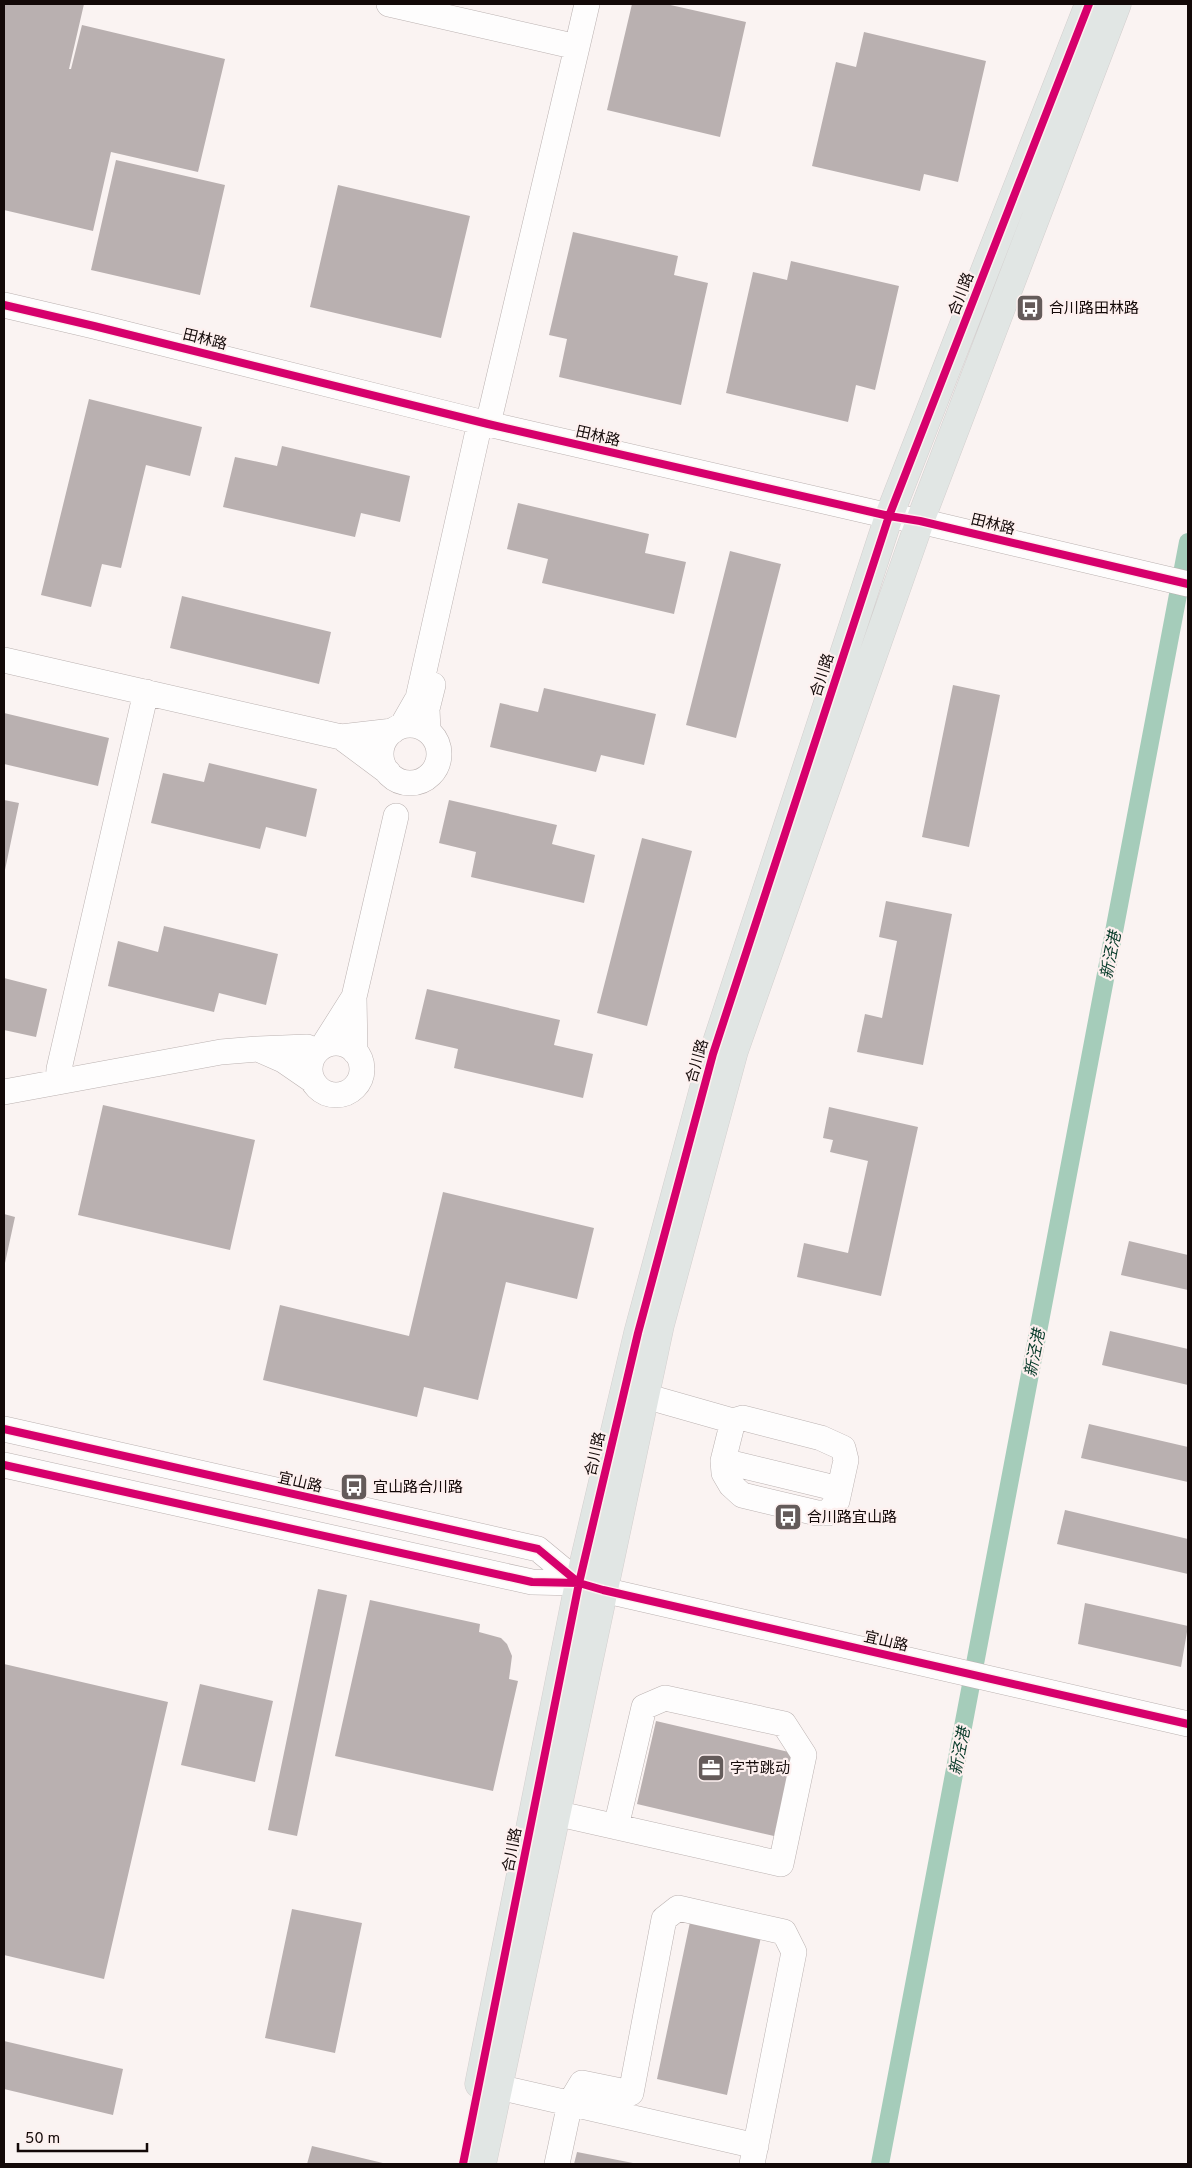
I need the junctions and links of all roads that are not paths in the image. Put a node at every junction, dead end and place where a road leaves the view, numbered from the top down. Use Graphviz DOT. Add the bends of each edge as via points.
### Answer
graph roads {
  1 [pos="389,4"];
  2 [pos="587,4"];
  3 [pos="1089,4"];
  4 [pos="1117,4"];
  5 [pos="577,47"];
  6 [pos="4,305"];
  7 [pos="488,424"];
  8 [pos="889,516"];
  9 [pos="920,521"];
  10 [pos="1188,584"];
  11 [pos="4,660"];
  12 [pos="146,692"];
  13 [pos="397,728"];
  14 [pos="428,732"];
  15 [pos="341,737"];
  16 [pos="389,774"];
  17 [pos="417,782"];
  18 [pos="396,816"];
  19 [pos="354,997"];
  20 [pos="258,1049"];
  21 [pos="320,1049"];
  22 [pos="355,1052"];
  23 [pos="312,1080"];
  24 [pos="58,1082"];
  25 [pos="4,1092"];
  26 [pos="645,1396"];
  27 [pos="734,1421"];
  28 [pos="4,1429"];
  29 [pos="4,1465"];
  30 [pos="591,1587"];
  31 [pos="1188,1724"];
  32 [pos="555,1814"];
  33 [pos="616,1827"];
  34 [pos="498,2087"];
  35 [pos="570,2103"];
  36 [pos="754,2155"];
  37 [pos="463,2164"];
  38 [pos="482,2164"];
  39 [pos="557,2164"];
  1 -- 5 [label="street"];
  2 -- 5 [label="street"];
  3 -- 8 [label="main road, 合川路"];
  4 -- 9 [label="main road, 合川路"];
  5 -- 7 [label="street"];
  6 -- 7 [label="street, 田林路"];
  7 -- 8 [label="street, 田林路"];
  7 -- 13 [label="street" via="418,698"];
  7 -- 14 [label="street" via="427,709"];
  8 -- 9 [label="street, 田林路"];
  8 -- 30 [label="main road, 合川路" via="713,1054 638,1333"];
  9 -- 10 [label="street, 田林路"];
  9 -- 26 [label="main road, 合川路" via="734,1051 660,1325"];
  11 -- 12 [label="street"];
  12 -- 15 [label="street"];
  12 -- 24 [label="street"];
  13 -- 14 [label="street" via="420,727"];
  13 -- 15 [label="street"];
  13 -- 16 [label="street" via="386,737 381,755"];
  14 -- 17 [label="street" via="435,739 439,758 430,775"];
  15 -- 16 [label="street"];
  16 -- 17 [label="street" via="403,782"];
  16 -- 18 [label="street"];
  17 -- 18 [label="street"];
  18 -- 19 [label="street"];
  19 -- 21 [label="street"];
  19 -- 22 [label="street"];
  20 -- 21 [label="street"];
  20 -- 23 [label="street" via="283,1060"];
  20 -- 24 [label="street" via="221,1052"];
  21 -- 22 [label="street" via="340,1043"];
  21 -- 23 [label="street" via="309,1067"];
  22 -- 23 [label="street" via="362,1066 353,1089 345,1094 328,1094"];
  24 -- 25 [label="street"];
  26 -- 27 [label="street"];
  26 -- 30 [label="main road, 合川路"];
  27 -- 27 [label="street" via="743,1418 821,1438 843,1448 846,1460 839,1489 723,1462"];
  28 -- 30 [label="street, 宜山路" via="538,1549"];
  29 -- 30 [label="street, 宜山路" via="532,1582"];
  30 -- 31 [label="street, 宜山路"];
  30 -- 32 [label="main road, 合川路"];
  30 -- 37 [label="main road, 合川路"];
  32 -- 33 [label="street"];
  32 -- 34 [label="main road, 合川路"];
  33 -- 33 [label="street" via="781,1864 804,1755 784,1724 666,1698 644,1708"];
  34 -- 35 [label="street"];
  34 -- 38 [label="main road, 合川路"];
  35 -- 36 [label="street"];
  35 -- 36 [label="street" via="582,2083 631,2093 664,1920 678,1908 784,1932 794,1952"];
  35 -- 39 [label="street"];
}
